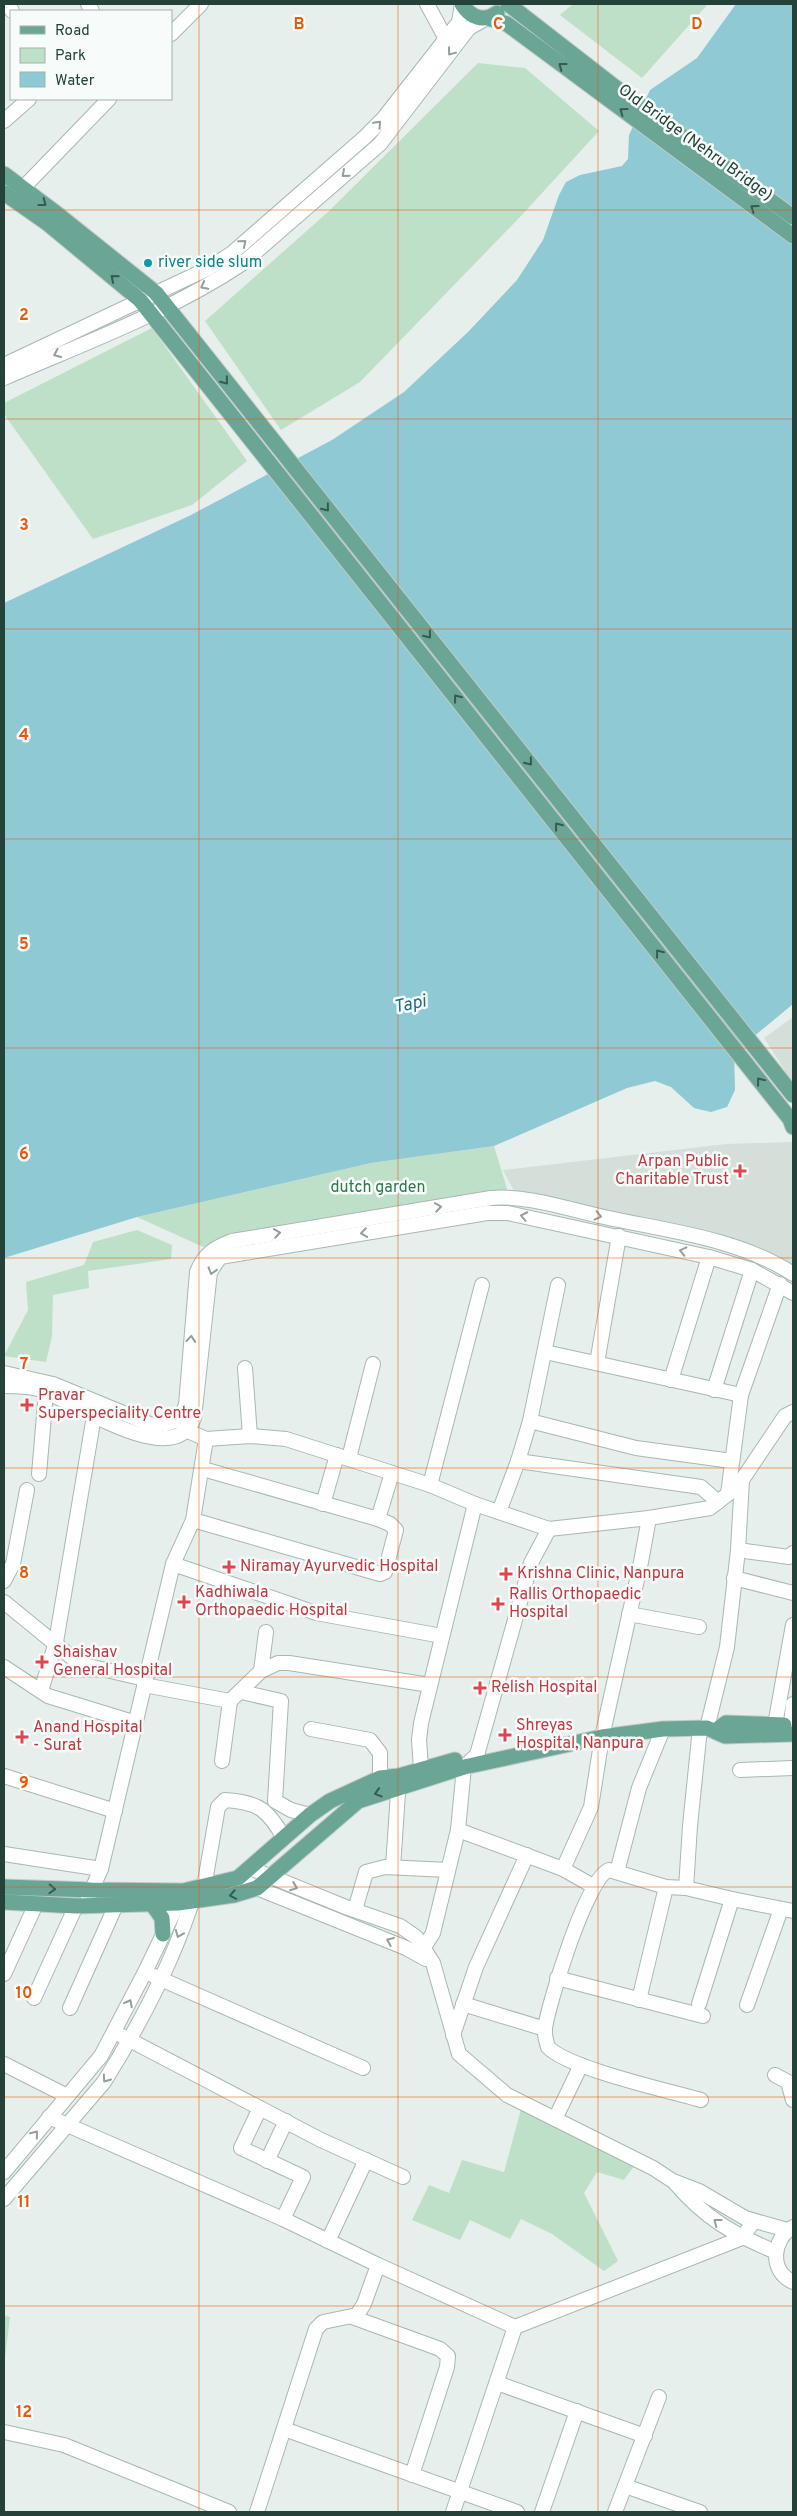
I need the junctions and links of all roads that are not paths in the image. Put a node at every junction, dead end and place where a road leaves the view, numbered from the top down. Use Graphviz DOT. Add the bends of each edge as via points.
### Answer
graph roads {
  1 [pos="201,4"];
  2 [pos="428,4"];
  3 [pos="462,4"];
  4 [pos="503,4"];
  5 [pos="508,4"];
  6 [pos="486,18"];
  7 [pos="172,33"];
  8 [pos="446,39"];
  9 [pos="606,89"];
  10 [pos="28,100"];
  11 [pos="108,100"];
  12 [pos="4,121"];
  13 [pos="4,174"];
  14 [pos="23,188"];
  15 [pos="4,193"];
  16 [pos="793,217"];
  17 [pos="793,236"];
  18 [pos="156,293"];
  19 [pos="140,300"];
  20 [pos="166,306"];
  21 [pos="151,313"];
  22 [pos="189,347"];
  23 [pos="4,365"];
  24 [pos="4,378"];
  25 [pos="793,1095"];
  26 [pos="792,1123"];
  27 [pos="619,1236"];
  28 [pos="709,1257"];
  29 [pos="752,1270"];
  30 [pos="793,1274"];
  31 [pos="780,1284"];
  32 [pos="482,1285"];
  33 [pos="558,1285"];
  34 [pos="793,1293"];
  35 [pos="545,1352"];
  36 [pos="373,1364"];
  37 [pos="597,1364"];
  38 [pos="246,1368"];
  39 [pos="4,1374"];
  40 [pos="671,1380"];
  41 [pos="4,1386"];
  42 [pos="714,1390"];
  43 [pos="46,1392"];
  44 [pos="741,1395"];
  45 [pos="793,1412"];
  46 [pos="94,1416"];
  47 [pos="178,1420"];
  48 [pos="530,1421"];
  49 [pos="188,1431"];
  50 [pos="250,1436"];
  51 [pos="206,1439"];
  52 [pos="343,1457"];
  53 [pos="518,1461"];
  54 [pos="732,1461"];
  55 [pos="203,1469"];
  56 [pos="392,1473"];
  57 [pos="39,1474"];
  58 [pos="742,1480"];
  59 [pos="430,1485"];
  60 [pos="27,1490"];
  61 [pos="723,1498"];
  62 [pos="323,1504"];
  63 [pos="475,1504"];
  64 [pos="499,1512"];
  65 [pos="649,1518"];
  66 [pos="378,1519"];
  67 [pos="193,1520"];
  68 [pos="549,1529"];
  69 [pos="738,1550"];
  70 [pos="793,1554"];
  71 [pos="173,1564"];
  72 [pos="734,1578"];
  73 [pos="4,1581"];
  74 [pos="793,1593"];
  75 [pos="4,1602"];
  76 [pos="629,1614"];
  77 [pos="793,1625"];
  78 [pos="699,1627"];
  79 [pos="266,1632"];
  80 [pos="442,1636"];
  81 [pos="56,1642"];
  82 [pos="4,1667"];
  83 [pos="261,1671"];
  84 [pos="144,1682"];
  85 [pos="430,1685"];
  86 [pos="41,1691"];
  87 [pos="241,1692"];
  88 [pos="230,1701"];
  89 [pos="793,1704"];
  90 [pos="136,1723"];
  91 [pos="774,1725"];
  92 [pos="792,1728"];
  93 [pos="311,1729"];
  94 [pos="663,1729"];
  95 [pos="707,1729"];
  96 [pos="602,1737"];
  97 [pos="485,1758"];
  98 [pos="222,1761"];
  99 [pos="464,1767"];
  100 [pos="421,1768"];
  101 [pos="793,1768"];
  102 [pos="740,1770"];
  103 [pos="4,1776"];
  104 [pos="380,1778"];
  105 [pos="399,1782"];
  106 [pos="274,1809"];
  107 [pos="115,1811"];
  108 [pos="310,1815"];
  109 [pos="458,1830"];
  110 [pos="284,1838"];
  111 [pos="4,1854"];
  112 [pos="527,1855"];
  113 [pos="393,1867"];
  114 [pos="250,1868"];
  115 [pos="101,1869"];
  116 [pos="563,1869"];
  117 [pos="448,1870"];
  118 [pos="617,1872"];
  119 [pos="269,1877"];
  120 [pos="238,1878"];
  121 [pos="593,1886"];
  122 [pos="4,1887"];
  123 [pos="666,1887"];
  124 [pos="257,1888"];
  125 [pos="686,1888"];
  126 [pos="91,1890"];
  127 [pos="191,1894"];
  128 [pos="732,1899"];
  129 [pos="4,1902"];
  130 [pos="36,1904"];
  131 [pos="152,1904"];
  132 [pos="116,1905"];
  133 [pos="80,1906"];
  134 [pos="355,1910"];
  135 [pos="787,1910"];
  136 [pos="164,1934"];
  137 [pos="421,1952"];
  138 [pos="145,1972"];
  139 [pos="4,1974"];
  140 [pos="557,1978"];
  141 [pos="161,1979"];
  142 [pos="34,1998"];
  143 [pos="639,2000"];
  144 [pos="464,2004"];
  145 [pos="747,2005"];
  146 [pos="70,2008"];
  147 [pos="545,2029"];
  148 [pos="114,2032"];
  149 [pos="453,2035"];
  150 [pos="129,2040"];
  151 [pos="4,2065"];
  152 [pos="581,2065"];
  153 [pos="363,2068"];
  154 [pos="776,2074"];
  155 [pos="67,2096"];
  156 [pos="701,2100"];
  157 [pos="793,2100"];
  158 [pos="260,2108"];
  159 [pos="49,2117"];
  160 [pos="555,2118"];
  161 [pos="286,2121"];
  162 [pos="66,2124"];
  163 [pos="366,2160"];
  164 [pos="267,2161"];
  165 [pos="4,2172"];
  166 [pos="403,2177"];
  167 [pos="673,2181"];
  168 [pos="4,2198"];
  169 [pos="283,2219"];
  170 [pos="754,2221"];
  171 [pos="790,2228"];
  172 [pos="742,2238"];
  173 [pos="328,2241"];
  174 [pos="776,2252"];
  175 [pos="378,2265"];
  176 [pos="792,2284"];
  177 [pos="352,2317"];
  178 [pos="515,2326"];
  179 [pos="497,2383"];
  180 [pos="660,2397"];
  181 [pos="577,2410"];
  182 [pos="284,2429"];
  183 [pos="4,2432"];
  184 [pos="645,2436"];
  185 [pos="412,2475"];
  186 [pos="625,2486"];
  187 [pos="460,2493"];
  188 [pos="229,2512"];
  189 [pos="257,2512"];
  190 [pos="453,2512"];
  191 [pos="517,2512"];
  192 [pos="542,2512"];
  193 [pos="615,2512"];
  194 [pos="700,2512"];
  1 -- 7 [label="street"];
  2 -- 8 [label="street"];
  3 -- 6 [label="main road" via="471,15"];
  3 -- 8 [label="street" via="459,22"];
  4 -- 6 [label="main road" via="498,12"];
  5 -- 9 [label="main road"];
  9 -- 6 [label="main road, one-way" via="507,24"];
  6 -- 20 [label="street, one-way" via="469,28 380,144 242,264"];
  18 -- 8 [label="street, one-way" via="231,254 366,137"];
  9 -- 16 [label="main road, Old Bridge (Nehru Bridge)"];
  17 -- 9 [label="main road, Old Bridge (Nehru Bridge), one-way"];
  10 -- 12 [label="street"];
  11 -- 14 [label="street"];
  13 -- 14 [label="main road"];
  14 -- 18 [label="main road, one-way"];
  19 -- 15 [label="main road, one-way" via="47,223"];
  18 -- 19 [label="street"];
  18 -- 20 [label="main road"];
  19 -- 21 [label="main road"];
  19 -- 23 [label="street"];
  20 -- 21 [label="street"];
  20 -- 22 [label="main road"];
  21 -- 22 [label="main road"];
  21 -- 24 [label="street, one-way"];
  22 -- 25 [label="main road, one-way"];
  26 -- 22 [label="main road, one-way"];
  28 -- 27 [label="street, one-way"];
  27 -- 37 [label="street"];
  27 -- 49 [label="street, one-way" via="498,1213 220,1257 210,1272 194,1418"];
  28 -- 29 [label="street"];
  28 -- 40 [label="street"];
  29 -- 31 [label="street"];
  29 -- 42 [label="street"];
  47 -- 30 [label="street, one-way" via="186,1406 197,1272 203,1258 232,1240 491,1198 512,1198 714,1242 757,1254"];
  31 -- 34 [label="street"];
  31 -- 44 [label="street"];
  32 -- 59 [label="street"];
  33 -- 35 [label="street"];
  35 -- 37 [label="street"];
  35 -- 48 [label="street"];
  36 -- 52 [label="street"];
  37 -- 40 [label="street"];
  38 -- 50 [label="street"];
  39 -- 47 [label="street" via="53,1384 152,1424 169,1424"];
  40 -- 42 [label="street"];
  41 -- 43 [label="street" via="30,1387"];
  42 -- 44 [label="street"];
  43 -- 46 [label="street"];
  43 -- 57 [label="street"];
  44 -- 54 [label="street"];
  45 -- 58 [label="street" via="785,1416"];
  46 -- 49 [label="street" via="146,1436 170,1438"];
  46 -- 81 [label="street"];
  47 -- 49 [label="street"];
  48 -- 53 [label="street"];
  48 -- 54 [label="street" via="636,1448"];
  49 -- 51 [label="street"];
  50 -- 51 [label="street"];
  50 -- 52 [label="street" via="286,1440"];
  51 -- 55 [label="street"];
  52 -- 56 [label="street"];
  52 -- 62 [label="street"];
  53 -- 61 [label="street" via="701,1487"];
  53 -- 64 [label="street"];
  54 -- 61 [label="street"];
  55 -- 62 [label="street"];
  55 -- 67 [label="street"];
  56 -- 59 [label="street"];
  56 -- 66 [label="street"];
  58 -- 61 [label="street"];
  58 -- 69 [label="street"];
  59 -- 63 [label="street"];
  60 -- 73 [label="street" via="13,1564"];
  61 -- 65 [label="street" via="710,1508"];
  62 -- 66 [label="street"];
  63 -- 64 [label="street"];
  63 -- 80 [label="street"];
  64 -- 68 [label="street"];
  65 -- 68 [label="street"];
  65 -- 76 [label="street"];
  66 -- 67 [label="street" via="396,1530 383,1574"];
  67 -- 71 [label="street"];
  68 -- 97 [label="street" via="531,1563"];
  69 -- 70 [label="street" via="789,1557"];
  69 -- 72 [label="street"];
  71 -- 80 [label="street" via="316,1613"];
  71 -- 84 [label="street"];
  72 -- 74 [label="street"];
  72 -- 95 [label="street" via="727,1647"];
  75 -- 81 [label="street"];
  76 -- 78 [label="street"];
  76 -- 96 [label="street"];
  77 -- 91 [label="street"];
  79 -- 83 [label="street"];
  80 -- 85 [label="street"];
  81 -- 84 [label="street" via="80,1664"];
  81 -- 86 [label="street"];
  82 -- 86 [label="street"];
  83 -- 85 [label="street" via="278,1663 289,1663"];
  83 -- 87 [label="street"];
  84 -- 88 [label="street"];
  84 -- 90 [label="street"];
  85 -- 100 [label="street" via="419,1740"];
  86 -- 90 [label="street" via="48,1696"];
  87 -- 88 [label="street"];
  87 -- 106 [label="street" via="281,1701"];
  88 -- 98 [label="street"];
  89 -- 92 [label="street"];
  90 -- 107 [label="street"];
  91 -- 92 [label="main road"];
  91 -- 95 [label="main road" via="726,1723"];
  92 -- 95 [label="main road" via="726,1736"];
  93 -- 104 [label="street" via="370,1740 380,1753"];
  94 -- 95 [label="main road"];
  94 -- 96 [label="main road"];
  94 -- 118 [label="street" via="636,1797"];
  95 -- 125 [label="street" via="690,1826"];
  96 -- 97 [label="main road"];
  96 -- 116 [label="street" via="592,1807"];
  97 -- 99 [label="main road" via="478,1765"];
  97 -- 100 [label="main road"];
  99 -- 105 [label="main road"];
  99 -- 109 [label="street"];
  100 -- 105 [label="main road"];
  101 -- 102 [label="street"];
  103 -- 107 [label="street"];
  104 -- 105 [label="main road"];
  104 -- 108 [label="main road" via="330,1801"];
  105 -- 113 [label="street"];
  105 -- 119 [label="main road, one-way" via="344,1810"];
  106 -- 108 [label="street"];
  106 -- 110 [label="street"];
  106 -- 127 [label="street" via="226,1800 218,1807"];
  107 -- 115 [label="street"];
  108 -- 110 [label="main road"];
  109 -- 112 [label="street"];
  109 -- 117 [label="street"];
  110 -- 114 [label="main road"];
  111 -- 115 [label="street"];
  112 -- 116 [label="street"];
  112 -- 144 [label="street" via="482,1953"];
  113 -- 117 [label="street"];
  113 -- 134 [label="street" via="366,1872"];
  114 -- 119 [label="street"];
  114 -- 120 [label="main road"];
  115 -- 126 [label="street"];
  116 -- 121 [label="street"];
  117 -- 137 [label="street" via="433,1933"];
  118 -- 121 [label="street" via="603,1872"];
  118 -- 123 [label="street"];
  119 -- 124 [label="main road"];
  119 -- 134 [label="street, one-way"];
  120 -- 124 [label="street"];
  120 -- 127 [label="main road"];
  121 -- 140 [label="street"];
  122 -- 126 [label="main road, one-way"];
  123 -- 125 [label="street"];
  123 -- 143 [label="street"];
  124 -- 127 [label="main road, one-way" via="234,1895"];
  137 -- 124 [label="street, one-way"];
  125 -- 128 [label="street"];
  126 -- 127 [label="main road"];
  126 -- 133 [label="street"];
  127 -- 131 [label="main road"];
  127 -- 136 [label="street"];
  127 -- 141 [label="street, one-way"];
  128 -- 135 [label="street"];
  128 -- 143 [label="street" via="701,2010"];
  129 -- 130 [label="main road"];
  130 -- 133 [label="main road"];
  130 -- 139 [label="street"];
  131 -- 132 [label="main road"];
  131 -- 136 [label="main road" via="162,1918"];
  132 -- 133 [label="main road"];
  132 -- 146 [label="street"];
  133 -- 142 [label="street"];
  134 -- 137 [label="street" via="400,1926 416,1937"];
  135 -- 145 [label="street"];
  136 -- 138 [label="street"];
  137 -- 149 [label="street" via="433,1963"];
  138 -- 141 [label="street"];
  148 -- 138 [label="street, one-way"];
  140 -- 143 [label="street"];
  140 -- 147 [label="street"];
  141 -- 150 [label="street"];
  141 -- 153 [label="street"];
  144 -- 147 [label="street"];
  144 -- 149 [label="street"];
  147 -- 152 [label="street" via="552,2052"];
  148 -- 150 [label="street"];
  148 -- 155 [label="street" via="101,2056"];
  149 -- 160 [label="street" via="459,2054 507,2094"];
  150 -- 158 [label="street"];
  150 -- 162 [label="street, one-way" via="104,2082"];
  151 -- 155 [label="street"];
  152 -- 156 [label="street"];
  152 -- 160 [label="street"];
  154 -- 157 [label="street" via="788,2082"];
  155 -- 159 [label="street"];
  158 -- 161 [label="street"];
  158 -- 164 [label="street" via="241,2148"];
  159 -- 162 [label="street"];
  165 -- 159 [label="street, one-way"];
  160 -- 167 [label="street"];
  161 -- 163 [label="street"];
  161 -- 164 [label="street"];
  162 -- 168 [label="street"];
  162 -- 169 [label="street"];
  163 -- 166 [label="street"];
  163 -- 173 [label="street"];
  164 -- 169 [label="street" via="303,2177"];
  167 -- 170 [label="street" via="699,2191"];
  172 -- 167 [label="street, one-way" via="691,2202"];
  169 -- 173 [label="street"];
  170 -- 171 [label="street"];
  170 -- 172 [label="street"];
  171 -- 174 [label="street" via="777,2244"];
  172 -- 174 [label="street"];
  172 -- 178 [label="street"];
  173 -- 175 [label="street"];
  174 -- 176 [label="street" via="779,2268"];
  175 -- 177 [label="street" via="364,2304"];
  175 -- 178 [label="street"];
  177 -- 182 [label="street" via="323,2322 316,2329"];
  177 -- 185 [label="street" via="440,2349 448,2356 448,2367"];
  178 -- 179 [label="street"];
  179 -- 181 [label="street"];
  179 -- 187 [label="street"];
  180 -- 184 [label="street"];
  181 -- 184 [label="street"];
  181 -- 192 [label="street"];
  182 -- 185 [label="street"];
  182 -- 189 [label="street"];
  183 -- 188 [label="street" via="64,2445"];
  184 -- 186 [label="street"];
  185 -- 187 [label="street"];
  186 -- 193 [label="street"];
  186 -- 194 [label="street"];
  187 -- 190 [label="street"];
  187 -- 191 [label="street"];
}
